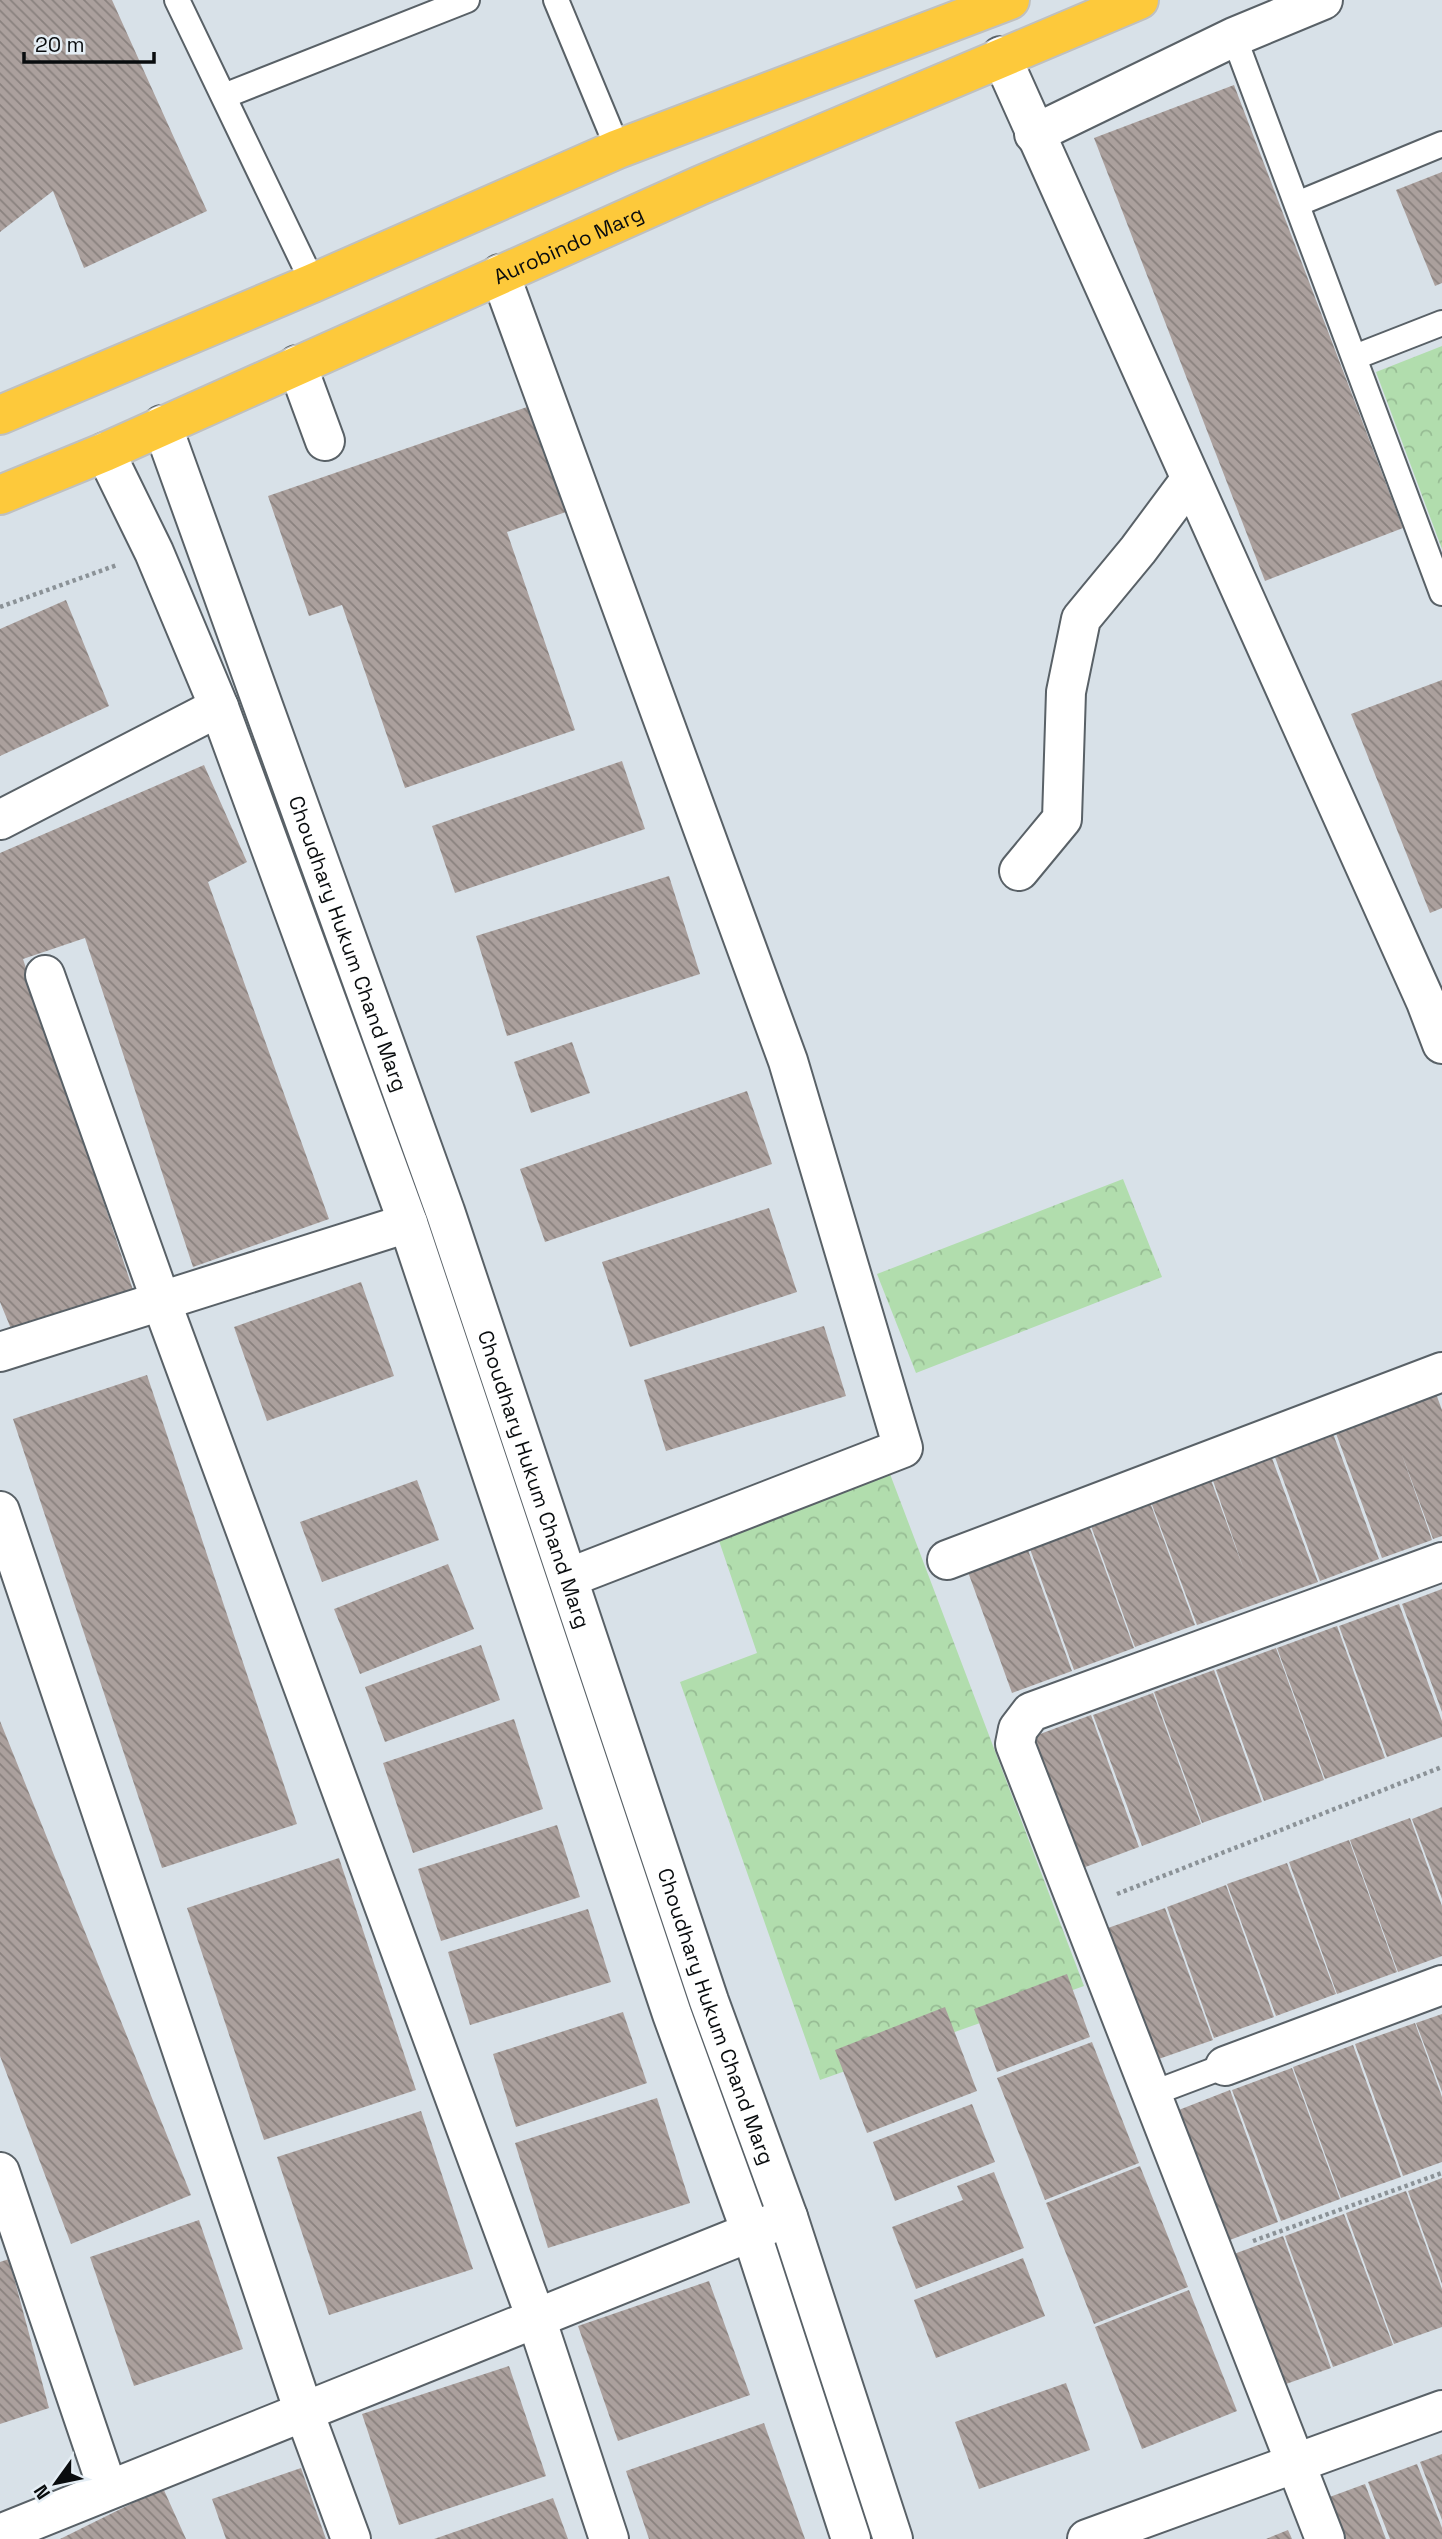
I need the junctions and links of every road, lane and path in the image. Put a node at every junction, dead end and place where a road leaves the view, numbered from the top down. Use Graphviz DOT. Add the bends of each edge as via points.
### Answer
graph roads {
  1 [pos="177,0"];
  2 [pos="467,0"];
  3 [pos="556,0"];
  4 [pos="1010,0"];
  5 [pos="1139,0"];
  6 [pos="1323,0"];
  7 [pos="1234,37"];
  8 [pos="1001,56"];
  9 [pos="225,96"];
  10 [pos="1034,134"];
  11 [pos="1442,144"];
  12 [pos="618,149"];
  13 [pos="1297,204"];
  14 [pos="500,274"];
  15 [pos="313,284"];
  16 [pos="1442,323"];
  17 [pos="1355,358"];
  18 [pos="297,365"];
  19 [pos="0,415"];
  20 [pos="162,425"];
  21 [pos="325,441"];
  22 [pos="105,453"];
  23 [pos="1190,480"];
  24 [pos="0,495"];
  25 [pos="154,552"];
  26 [pos="1442,593"];
  27 [pos="0,607"];
  28 [pos="219,707"];
  29 [pos="0,820"];
  30 [pos="1019,871"];
  31 [pos="45,975"];
  32 [pos="1434,999"];
  33 [pos="1442,1044"];
  34 [pos="408,1223"];
  35 [pos="160,1301"];
  36 [pos="0,1352"];
  37 [pos="1442,1372"];
  38 [pos="0,1511"];
  39 [pos="8,1557"];
  40 [pos="947,1560"];
  41 [pos="1442,1562"];
  42 [pos="568,1578"];
  43 [pos="1442,1767"];
  44 [pos="1080,1909"];
  45 [pos="1442,1985"];
  46 [pos="1225,2066"];
  47 [pos="1151,2094"];
  48 [pos="0,2172"];
  49 [pos="1442,2173"];
  50 [pos="788,2217"];
  51 [pos="751,2232"];
  52 [pos="1213,2256"];
  53 [pos="536,2318"];
  54 [pos="1442,2410"];
  55 [pos="304,2412"];
  56 [pos="1296,2463"];
  57 [pos="108,2490"];
  58 [pos="1146,2529"];
  59 [pos="0,2534"];
  60 [pos="351,2539"];
  61 [pos="609,2539"];
  62 [pos="851,2539"];
  63 [pos="893,2539"];
  64 [pos="1087,2539"];
  65 [pos="1325,2539"];
  1 -- 9 [label="lane"];
  2 -- 9 [label="lane"];
  3 -- 12 [label="lane"];
  4 -- 12 [label="highway"];
  5 -- 8 [label="highway, Aurobindo Marg"];
  6 -- 7 [label="street"];
  7 -- 10 [label="street"];
  7 -- 13 [label="lane"];
  8 -- 10 [label="street"];
  8 -- 14 [label="highway, Aurobindo Marg"];
  9 -- 15 [label="lane"];
  10 -- 23 [label="street"];
  11 -- 13 [label="lane"];
  12 -- 15 [label="highway"];
  13 -- 17 [label="lane"];
  14 -- 18 [label="highway, Aurobindo Marg"];
  14 -- 42 [label="street" via="788,1061 903,1448"];
  15 -- 19 [label="highway"];
  16 -- 17 [label="lane"];
  17 -- 26 [label="lane"];
  18 -- 20 [label="highway, Aurobindo Marg"];
  18 -- 21 [label="street"];
  20 -- 22 [label="highway, Aurobindo Marg"];
  20 -- 42 [label="street, Choudhary Hukum Chand Marg" via="445,1211"];
  22 -- 24 [label="highway, Aurobindo Marg"];
  22 -- 25 [label="street, Choudhary Hukum Chand Marg"];
  23 -- 30 [label="street" via="1081,619 1066,692 1062,819"];
  23 -- 32 [label="street"];
  25 -- 27 [label="path"];
  25 -- 28 [label="street, Choudhary Hukum Chand Marg"];
  28 -- 29 [label="street"];
  28 -- 34 [label="street, Choudhary Hukum Chand Marg"];
  31 -- 35 [label="street"];
  32 -- 33 [label="street"];
  34 -- 35 [label="street"];
  34 -- 51 [label="street, Choudhary Hukum Chand Marg" via="672,2014"];
  35 -- 36 [label="street"];
  35 -- 53 [label="street"];
  37 -- 40 [label="street"];
  38 -- 39 [label="street"];
  39 -- 55 [label="street"];
  41 -- 44 [label="street" via="1031,1712 1023,1719 1015,1744"];
  42 -- 50 [label="street, Choudhary Hukum Chand Marg" via="709,2001"];
  43 -- 44 [label="path"];
  44 -- 47 [label="street"];
  45 -- 46 [label="street"];
  46 -- 47 [label="lane"];
  47 -- 52 [label="street"];
  48 -- 57 [label="street"];
  49 -- 52 [label="path"];
  50 -- 51 [label="street"];
  50 -- 63 [label="street, Choudhary Hukum Chand Marg"];
  51 -- 53 [label="street"];
  51 -- 62 [label="street, Choudhary Hukum Chand Marg"];
  52 -- 56 [label="street"];
  53 -- 55 [label="street"];
  53 -- 61 [label="street"];
  54 -- 56 [label="street"];
  55 -- 57 [label="street"];
  55 -- 60 [label="street"];
  56 -- 58 [label="street"];
  56 -- 65 [label="street"];
  57 -- 59 [label="street"];
  58 -- 64 [label="street"];
}
